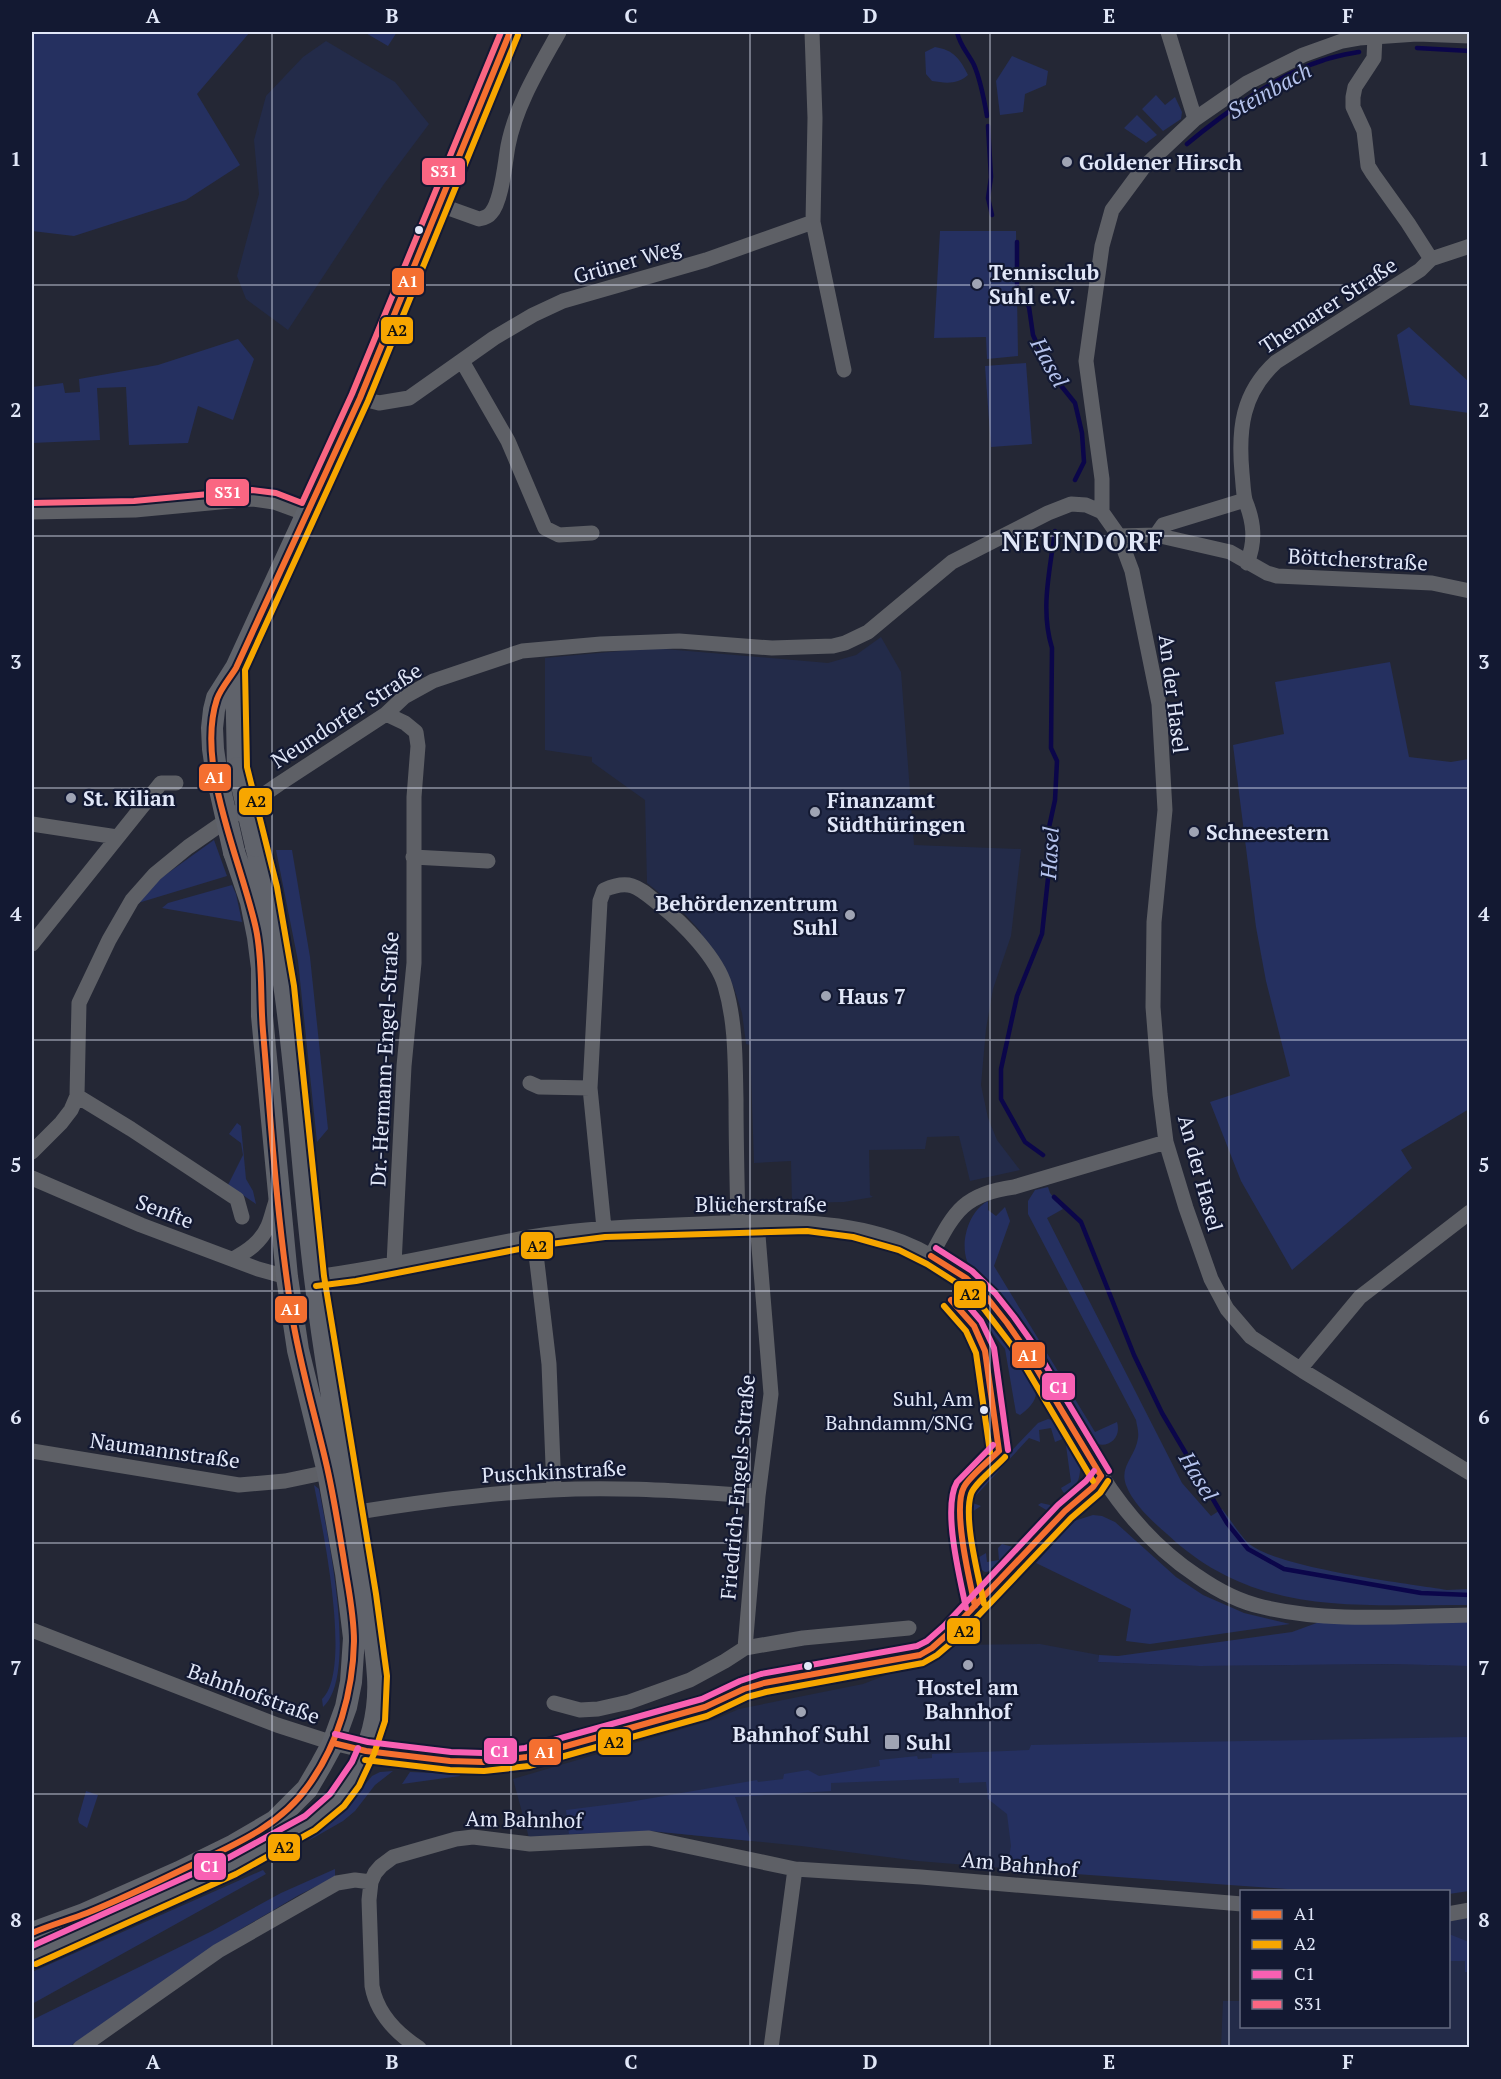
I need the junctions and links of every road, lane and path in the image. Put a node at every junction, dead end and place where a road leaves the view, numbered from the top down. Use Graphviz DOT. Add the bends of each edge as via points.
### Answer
graph roads {
  1 [pos="510,32"];
  2 [pos="559,32"];
  3 [pos="812,32"];
  4 [pos="1168,32"];
  5 [pos="1375,36"];
  6 [pos="1470,36"];
  7 [pos="1195,119"];
  8 [pos="440,205"];
  9 [pos="813,222"];
  10 [pos="1470,246"];
  11 [pos="1431,259"];
  12 [pos="462,361"];
  13 [pos="844,370"];
  14 [pos="360,398"];
  15 [pos="1245,500"];
  16 [pos="32,512"];
  17 [pos="1102,512"];
  18 [pos="307,514"];
  19 [pos="592,533"];
  20 [pos="1156,535"];
  21 [pos="1119,536"];
  22 [pos="1247,563"];
  23 [pos="1470,591"];
  24 [pos="236,668"];
  25 [pos="386,714"];
  26 [pos="176,783"];
  27 [pos="32,824"];
  28 [pos="117,837"];
  29 [pos="413,857"];
  30 [pos="488,861"];
  31 [pos="32,944"];
  32 [pos="530,1083"];
  33 [pos="590,1088"];
  34 [pos="77,1096"];
  35 [pos="1166,1143"];
  36 [pos="32,1152"];
  37 [pos="32,1178"];
  38 [pos="278,1197"];
  39 [pos="1470,1212"];
  40 [pos="242,1217"];
  41 [pos="738,1223"];
  42 [pos="757,1223"];
  43 [pos="604,1227"];
  44 [pos="534,1237"];
  45 [pos="931,1256"];
  46 [pos="234,1259"];
  47 [pos="394,1264"];
  48 [pos="315,1276"];
  49 [pos="287,1277"];
  50 [pos="1300,1369"];
  51 [pos="32,1451"];
  52 [pos="328,1472"];
  53 [pos="1470,1473"];
  54 [pos="1101,1476"];
  55 [pos="554,1490"];
  56 [pos="758,1496"];
  57 [pos="352,1513"];
  58 [pos="1470,1615"];
  59 [pos="909,1628"];
  60 [pos="32,1630"];
  61 [pos="744,1648"];
  62 [pos="554,1703"];
  63 [pos="333,1743"];
  64 [pos="366,1751"];
  65 [pos="795,1869"];
  66 [pos="371,1882"];
  67 [pos="1240,1904"];
  68 [pos="1470,1910"];
  69 [pos="1450,1914"];
  70 [pos="32,1932"];
  71 [pos="32,1956"];
  72 [pos="80,2048"];
  73 [pos="420,2048"];
  74 [pos="771,2048"];
  1 -- 8 [label="main road"];
  2 -- 8 [label="street" via="528,88 510,134 497,202 491,213 479,219"];
  3 -- 9 [label="street"];
  4 -- 7 [label="street"];
  5 -- 6 [label="street"];
  5 -- 7 [label="street" via="1342,41 1303,55 1233,92"];
  5 -- 11 [label="street" via="1374,58 1355,87 1353,107 1364,131 1368,166"];
  7 -- 17 [label="street" via="1143,168 1107,223 1086,361 1102,479"];
  8 -- 14 [label="main road"];
  9 -- 12 [label="street, Grüner Weg" via="706,260 563,302 533,315"];
  9 -- 13 [label="street"];
  10 -- 11 [label="street, Themarer Straße"];
  11 -- 15 [label="street, Themarer Straße" via="1263,373 1241,424"];
  12 -- 14 [label="street, Grüner Weg" via="409,398 379,403"];
  12 -- 19 [label="street" via="508,441 545,528 559,535"];
  14 -- 18 [label="main road"];
  15 -- 20 [label="street" via="1163,525"];
  15 -- 22 [label="street" via="1254,532"];
  16 -- 18 [label="street" via="135,510 252,499"];
  17 -- 21 [label="street, An der Hasel"];
  17 -- 25 [label="street, Neundorfer Straße" via="1071,504 1048,513 952,562 868,632 845,643 772,648 679,641 522,651 433,681 404,697"];
  18 -- 24 [label="main road"];
  20 -- 21 [label="street, Böttcherstraße"];
  20 -- 22 [label="street, Böttcherstraße" via="1230,552"];
  21 -- 35 [label="street, An der Hasel" via="1132,571 1159,704 1165,810 1154,922 1153,1007"];
  22 -- 23 [label="street, Böttcherstraße" via="1277,576 1432,583"];
  24 -- 38 [label="main road, bridge" via="217,698 212,739 234,852 258,937"];
  24 -- 48 [label="main road, bridge" via="238,768 268,890 285,988"];
  25 -- 29 [label="street, Dr.-Hermann-Engel-Straße" via="416,732"];
  25 -- 34 [label="street, Neundorfer Straße" via="188,847 155,874 132,900 79,1003"];
  26 -- 28 [label="street" via="161,783"];
  27 -- 28 [label="street"];
  28 -- 31 [label="street"];
  29 -- 30 [label="street"];
  29 -- 47 [label="street, Dr.-Hermann-Engel-Straße" via="414,963 404,1066"];
  32 -- 33 [label="street" via="539,1087"];
  33 -- 41 [label="street" via="600,901 604,890 629,884 664,908 691,934 725,984 735,1040"];
  33 -- 43 [label="street"];
  34 -- 36 [label="street" via="61,1123"];
  34 -- 40 [label="street" via="237,1199"];
  35 -- 45 [label="street" via="976,1197 956,1212"];
  35 -- 50 [label="street, An der Hasel" via="1211,1279 1227,1309 1251,1337"];
  37 -- 46 [label="street, Senfte" via="141,1225"];
  38 -- 46 [label="street" via="258,1242"];
  38 -- 49 [label="main road"];
  39 -- 50 [label="street" via="1360,1296"];
  41 -- 42 [label="street, Blücherstraße"];
  41 -- 43 [label="street, Blücherstraße"];
  42 -- 45 [label="street, Blücherstraße" via="807,1221 855,1228 902,1242"];
  42 -- 56 [label="street, Friedrich-Engels-Straße" via="771,1394"];
  43 -- 44 [label="street, Blücherstraße"];
  44 -- 47 [label="street, Blücherstraße"];
  44 -- 55 [label="street" via="549,1364"];
  45 -- 54 [label="street, Blücherstraße" via="966,1278 1007,1323"];
  46 -- 49 [label="street, Senfte"];
  47 -- 48 [label="street, Blücherstraße"];
  48 -- 57 [label="main road"];
  49 -- 52 [label="main road" via="298,1350"];
  50 -- 53 [label="street, An der Hasel"];
  51 -- 52 [label="street, Naumannstraße" via="239,1485"];
  52 -- 63 [label="main road" via="354,1638 351,1682"];
  54 -- 58 [label="street, Blücherstraße" via="1161,1548 1234,1597 1263,1607 1333,1617"];
  54 -- 64 [label="street, Bahnhofstraße" via="950,1632 920,1655 764,1683 705,1707 527,1757 450,1761"];
  55 -- 56 [label="street, Puschkinstraße" via="651,1489"];
  55 -- 57 [label="street, Puschkinstraße" via="429,1500"];
  56 -- 61 [label="street, Friedrich-Engels-Straße"];
  57 -- 64 [label="main road" via="378,1677 375,1719"];
  59 -- 61 [label="street"];
  60 -- 63 [label="street, Bahnhofstraße" via="255,1717"];
  61 -- 62 [label="street" via="690,1680 629,1702 580,1710"];
  63 -- 64 [label="street, Bahnhofstraße"];
  63 -- 70 [label="main road" via="307,1789 275,1821 253,1835 84,1914"];
  64 -- 71 [label="main road" via="337,1800 310,1823 232,1866"];
  65 -- 66 [label="street, Am Bahnhof" via="649,1839 530,1844 472,1837 393,1857 381,1866"];
  65 -- 67 [label="street, Am Bahnhof"];
  65 -- 74 [label="street"];
  66 -- 72 [label="street" via="337,1883 218,1951"];
  66 -- 73 [label="street" via="374,1997 388,2023"];
  68 -- 69 [label="street"];
}
